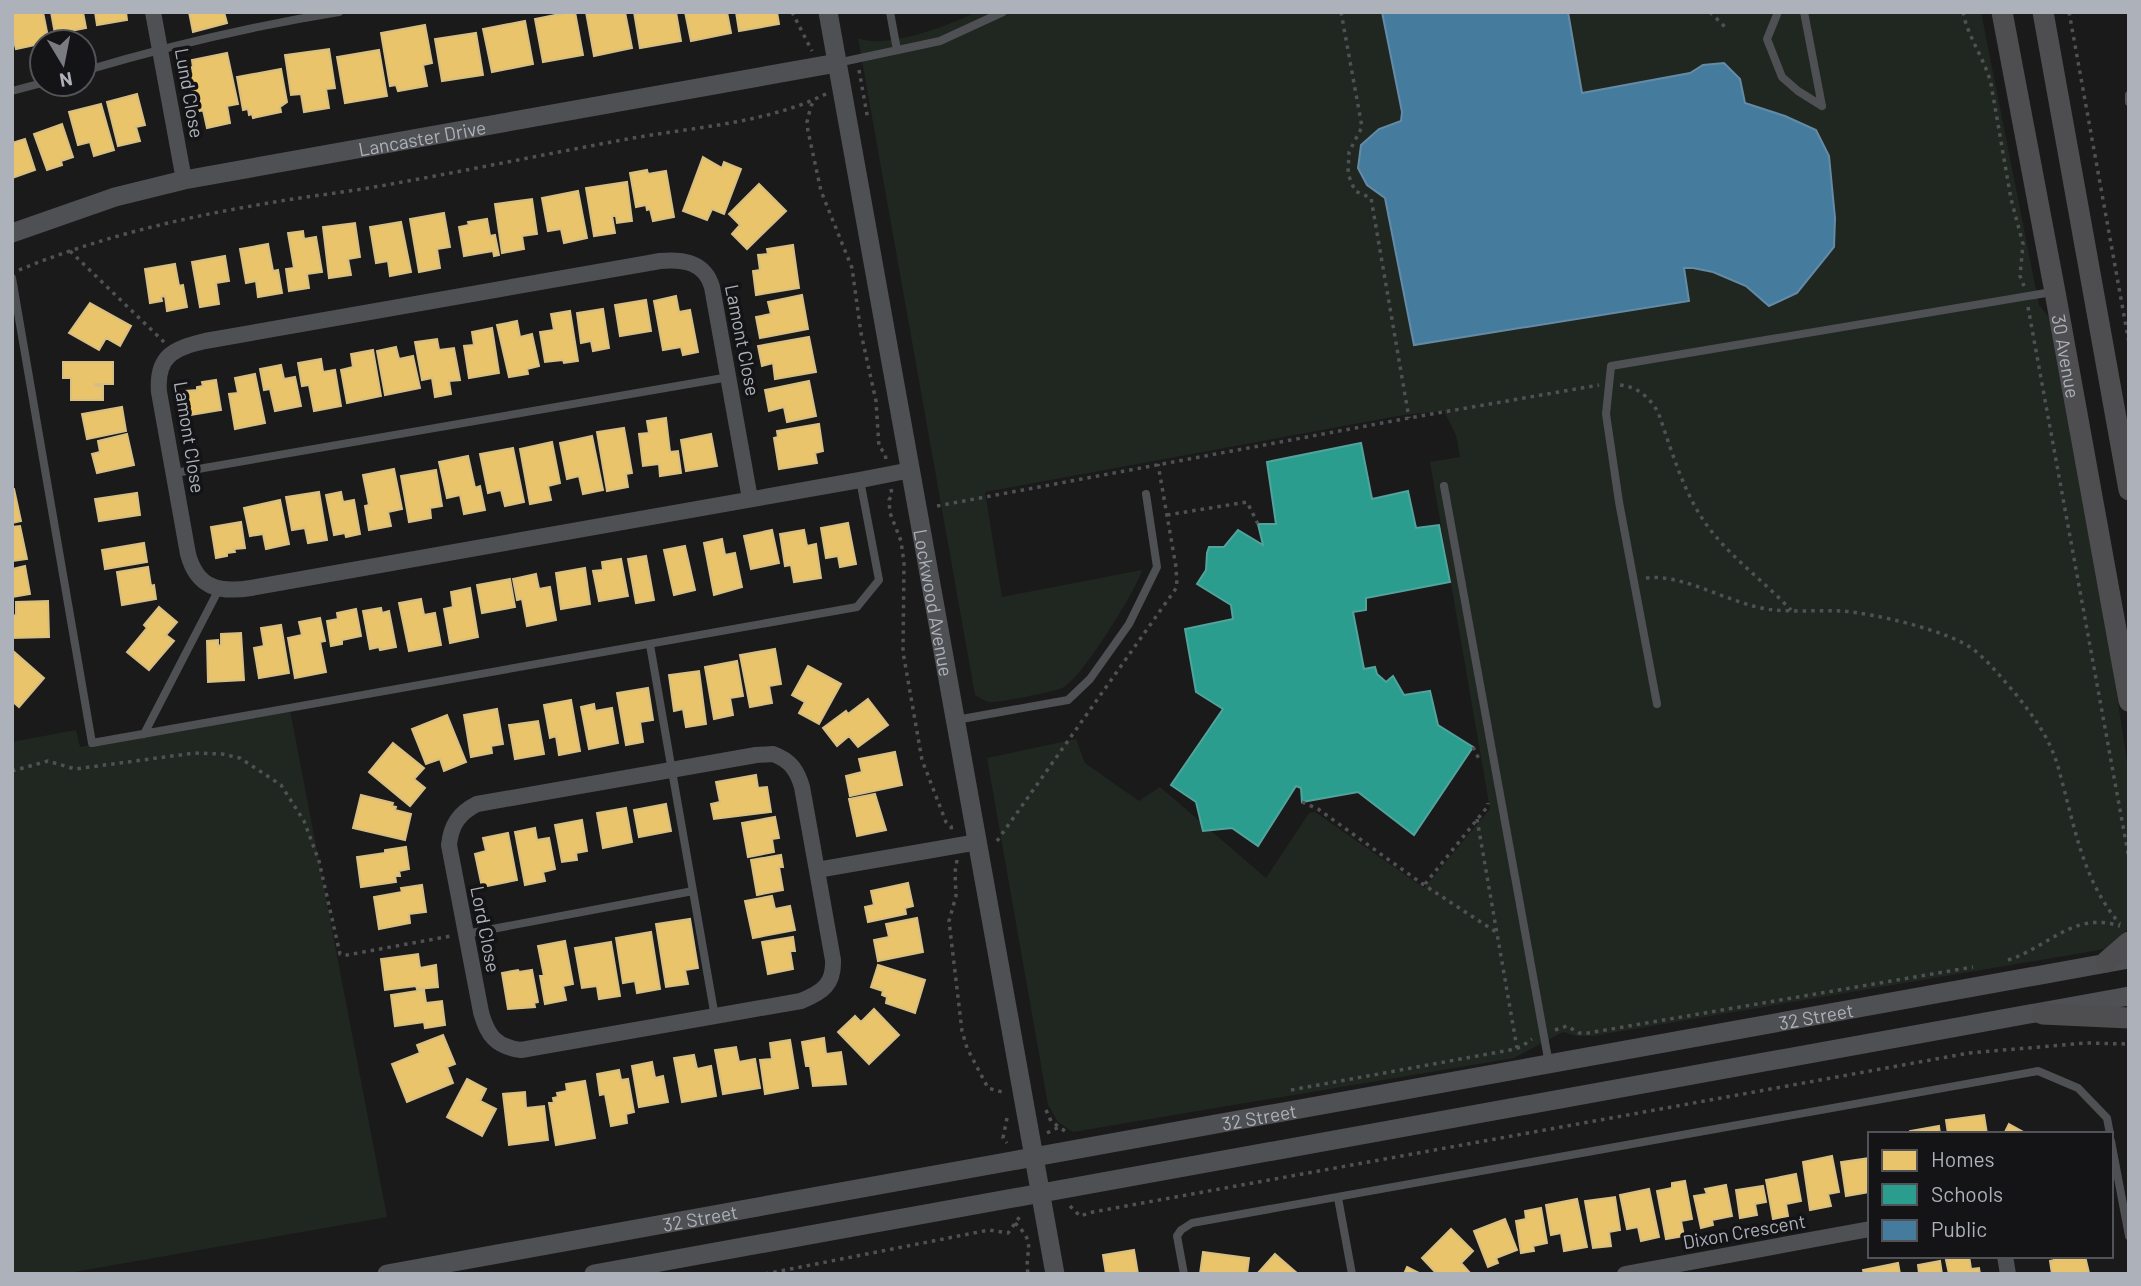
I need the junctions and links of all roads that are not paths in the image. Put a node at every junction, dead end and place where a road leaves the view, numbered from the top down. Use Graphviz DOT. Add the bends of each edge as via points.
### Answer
graph roads {
  1 [pos="153,12"];
  2 [pos="339,12"];
  3 [pos="828,12"];
  4 [pos="890,12"];
  5 [pos="1003,12"];
  6 [pos="1778,12"];
  7 [pos="1804,12"];
  8 [pos="2002,12"];
  9 [pos="2043,12"];
  10 [pos="281,17"];
  11 [pos="160,48"];
  12 [pos="897,50"];
  13 [pos="837,63"];
  14 [pos="98,67"];
  15 [pos="2129,95"];
  16 [pos="2129,102"];
  17 [pos="184,180"];
  18 [pos="12,233"];
  19 [pos="12,275"];
  20 [pos="2055,292"];
  21 [pos="729,377"];
  22 [pos="911,470"];
  23 [pos="175,473"];
  24 [pos="860,480"];
  25 [pos="1444,486"];
  26 [pos="2129,490"];
  27 [pos="1146,494"];
  28 [pos="750,499"];
  29 [pos="219,589"];
  30 [pos="650,645"];
  31 [pos="2129,701"];
  32 [pos="1657,704"];
  33 [pos="956,720"];
  34 [pos="144,734"];
  35 [pos="672,770"];
  36 [pos="987,841"];
  37 [pos="817,870"];
  38 [pos="693,891"];
  39 [pos="2125,932"];
  40 [pos="466,934"];
  41 [pos="2129,959"];
  42 [pos="2106,962"];
  43 [pos="2129,996"];
  44 [pos="2042,1014"];
  45 [pos="715,1017"];
  46 [pos="2129,1018"];
  47 [pos="1549,1064"];
  48 [pos="2110,1132"];
  49 [pos="2113,1152"];
  50 [pos="1033,1158"];
  51 [pos="1040,1194"];
  52 [pos="1338,1198"];
  53 [pos="1868,1229"];
  54 [pos="2129,1236"];
  55 [pos="387,1274"];
  56 [pos="594,1274"];
  57 [pos="1055,1274"];
  58 [pos="1184,1274"];
  59 [pos="1352,1274"];
  60 [pos="1625,1274"];
  1 -- 11 [label="street, Lund Close"];
  2 -- 10 [label="lane"];
  3 -- 13 [label="street, Lockwood Avenue"];
  4 -- 12 [label="lane"];
  5 -- 12 [label="lane" via="940,41"];
  6 -- 7 [label="lane" via="1767,39 1782,78 1822,106"];
  8 -- 20 [label="main road, 30 Avenue"];
  9 -- 26 [label="main road, 30 Avenue"];
  10 -- 11 [label="lane"];
  11 -- 14 [label="lane"];
  11 -- 17 [label="street, Lund Close"];
  12 -- 13 [label="lane"];
  13 -- 17 [label="street, Lancaster Drive"];
  13 -- 22 [label="street, Lockwood Avenue"];
  15 -- 16 [label="lane"];
  17 -- 18 [label="street, Lancaster Drive" via="115,197"];
  19 -- 34 [label="lane" via="92,743"];
  20 -- 31 [label="main road, 30 Avenue"];
  20 -- 32 [label="lane" via="1611,366 1606,414"];
  21 -- 23 [label="lane"];
  21 -- 23 [label="street, Lamont Close" via="710,280 697,265 676,260 205,341 173,351 160,369"];
  21 -- 28 [label="street, Lamont Close"];
  22 -- 24 [label="street"];
  22 -- 33 [label="street, Lockwood Avenue"];
  23 -- 29 [label="street, Lamont Close" via="192,568 199,578"];
  24 -- 28 [label="street"];
  24 -- 30 [label="lane" via="879,580 857,607"];
  25 -- 47 [label="lane"];
  27 -- 33 [label="lane" via="1157,567 1129,624 1090,678 1068,700"];
  28 -- 29 [label="street" via="251,588"];
  29 -- 34 [label="lane"];
  30 -- 34 [label="lane"];
  30 -- 35 [label="lane"];
  33 -- 36 [label="street, Lockwood Avenue"];
  35 -- 37 [label="street, Lord Close" via="756,755 785,758 802,787"];
  35 -- 38 [label="lane"];
  35 -- 40 [label="street, Lord Close" via="466,809 452,827 449,845"];
  36 -- 37 [label="street"];
  36 -- 50 [label="street, Lockwood Avenue"];
  37 -- 45 [label="street, Lord Close" via="833,960 829,983 801,1001"];
  38 -- 40 [label="lane"];
  38 -- 45 [label="lane"];
  39 -- 42 [label="main road"];
  40 -- 45 [label="street, Lord Close" via="484,1024 489,1036 506,1048 544,1047"];
  41 -- 42 [label="street, 32 Street"];
  42 -- 47 [label="street, 32 Street"];
  43 -- 44 [label="street, 32 Street"];
  44 -- 46 [label="main road"];
  44 -- 51 [label="street, 32 Street"];
  47 -- 50 [label="street, 32 Street"];
  48 -- 52 [label="lane" via="2107,1118 2078,1088 2038,1071"];
  49 -- 54 [label="lane"];
  50 -- 51 [label="street, Lockwood Avenue"];
  50 -- 55 [label="street, 32 Street"];
  51 -- 56 [label="street, 32 Street"];
  51 -- 57 [label="street, Lockwood Avenue"];
  52 -- 58 [label="lane" via="1192,1223 1177,1236"];
  52 -- 59 [label="lane"];
  53 -- 60 [label="street, Dixon Crescent"];
}
